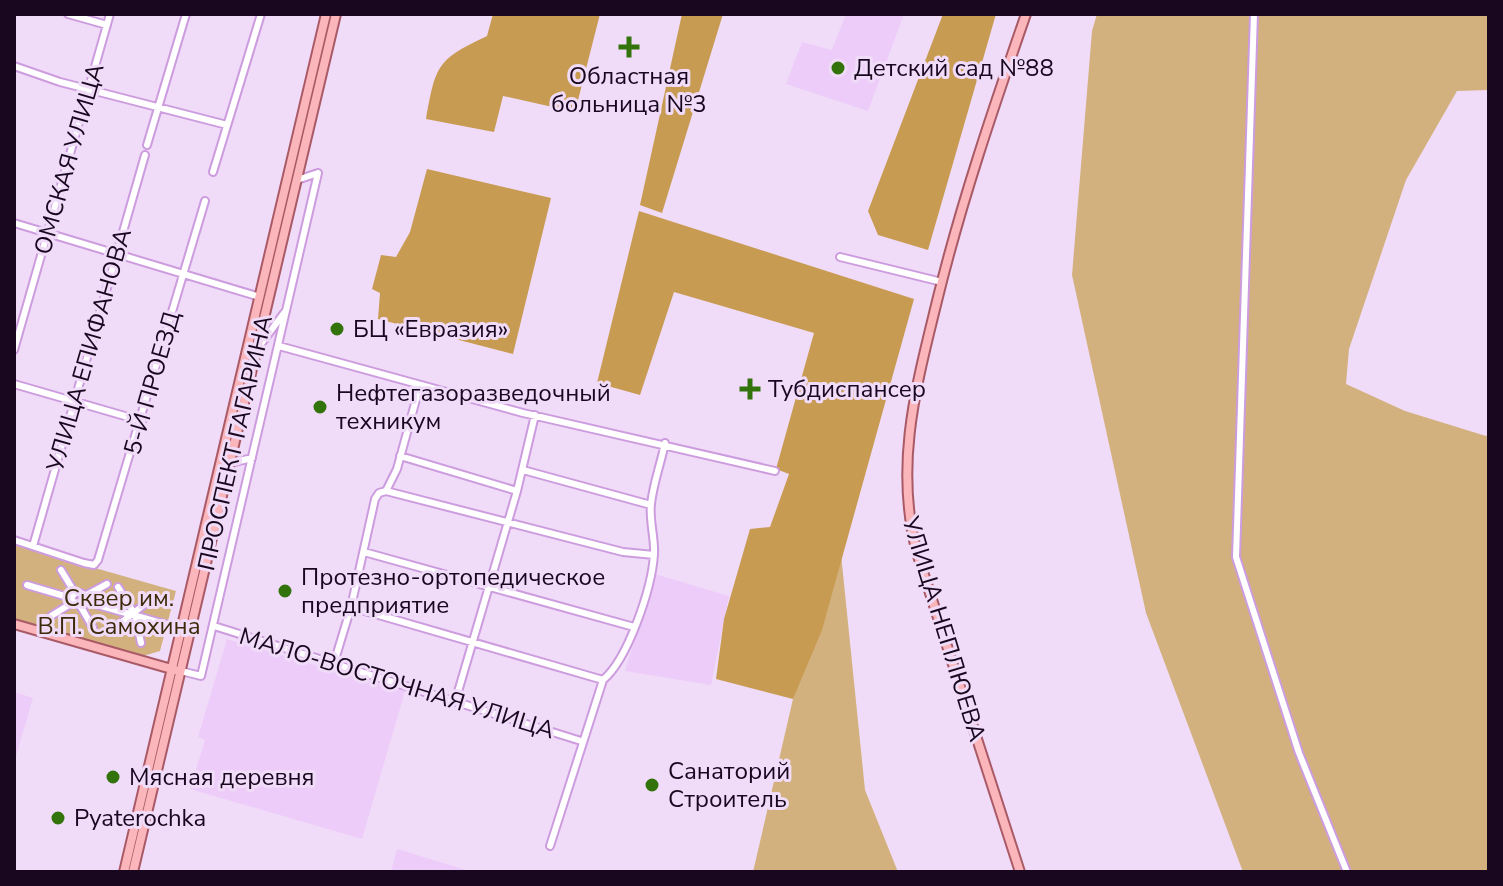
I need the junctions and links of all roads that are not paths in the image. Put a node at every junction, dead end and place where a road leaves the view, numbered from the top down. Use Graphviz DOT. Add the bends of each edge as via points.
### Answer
graph roads {
  1 [pos="68,14"];
  2 [pos="110,14"];
  3 [pos="186,14"];
  4 [pos="261,14"];
  5 [pos="326,14"];
  6 [pos="336,14"];
  7 [pos="1026,14"];
  8 [pos="1254,14"];
  9 [pos="107,25"];
  10 [pos="14,66"];
  11 [pos="90,88"];
  12 [pos="158,106"];
  13 [pos="227,125"];
  14 [pos="147,145"];
  15 [pos="145,155"];
  16 [pos="213,172"];
  17 [pos="297,180"];
  18 [pos="205,201"];
  19 [pos="14,223"];
  20 [pos="49,233"];
  21 [pos="117,253"];
  22 [pos="840,257"];
  23 [pos="184,274"];
  24 [pos="942,282"];
  25 [pos="260,297"];
  26 [pos="287,311"];
  27 [pos="279,346"];
  28 [pos="258,348"];
  29 [pos="14,350"];
  30 [pos="14,384"];
  31 [pos="420,385"];
  32 [pos="74,402"];
  33 [pos="535,415"];
  34 [pos="142,421"];
  35 [pos="665,443"];
  36 [pos="400,456"];
  37 [pos="252,458"];
  38 [pos="231,463"];
  39 [pos="523,470"];
  40 [pos="775,471"];
  41 [pos="386,491"];
  42 [pos="517,491"];
  43 [pos="651,505"];
  44 [pos="508,522"];
  45 [pos="14,540"];
  46 [pos="33,546"];
  47 [pos="364,552"];
  48 [pos="654,555"];
  49 [pos="61,570"];
  50 [pos="107,584"];
  51 [pos="27,585"];
  52 [pos="489,585"];
  53 [pos="118,587"];
  54 [pos="154,597"];
  55 [pos="73,598"];
  56 [pos="84,602"];
  57 [pos="351,607"];
  58 [pos="135,615"];
  59 [pos="51,616"];
  60 [pos="14,624"];
  61 [pos="172,626"];
  62 [pos="214,626"];
  63 [pos="634,627"];
  64 [pos="93,628"];
  65 [pos="109,632"];
  66 [pos="472,642"];
  67 [pos="141,643"];
  68 [pos="334,663"];
  69 [pos="177,670"];
  70 [pos="603,680"];
  71 [pos="455,702"];
  72 [pos="581,741"];
  73 [pos="550,846"];
  74 [pos="124,872"];
  75 [pos="133,872"];
  76 [pos="1020,872"];
  77 [pos="1347,872"];
  1 -- 9 [label="street"];
  2 -- 9 [label="street, ОМСКАЯ УЛИЦА"];
  3 -- 12 [label="street"];
  4 -- 13 [label="street"];
  5 -- 25 [label="main road, ПРОСПЕКТ ГАГАРИНА"];
  6 -- 17 [label="main road, ПРОСПЕКТ ГАГАРИНА"];
  7 -- 24 [label="main road, УЛИЦА НЕПЛЮЕВА" via="972,171"];
  8 -- 77 [label="street" via="1236,557 1299,753"];
  9 -- 11 [label="street, ОМСКАЯ УЛИЦА"];
  10 -- 11 [label="street"];
  11 -- 12 [label="street"];
  11 -- 20 [label="street, ОМСКАЯ УЛИЦА"];
  12 -- 13 [label="street"];
  12 -- 14 [label="street"];
  13 -- 16 [label="street"];
  15 -- 21 [label="street, УЛИЦА ЕПИФАНОВА"];
  17 -- 26 [label="street" via="318,173"];
  17 -- 28 [label="main road, ПРОСПЕКТ ГАГАРИНА"];
  18 -- 23 [label="street, 5-Й ПРОЕЗД"];
  19 -- 20 [label="street"];
  20 -- 21 [label="street"];
  20 -- 29 [label="street, ОМСКАЯ УЛИЦА"];
  21 -- 23 [label="street"];
  21 -- 32 [label="street, УЛИЦА ЕПИФАНОВА"];
  22 -- 24 [label="street"];
  23 -- 25 [label="street"];
  23 -- 34 [label="street, 5-Й ПРОЕЗД"];
  24 -- 76 [label="main road, УЛИЦА НЕПЛЮЕВА" via="909,421 908,516"];
  25 -- 69 [label="main road, ПРОСПЕКТ ГАГАРИНА"];
  26 -- 27 [label="street"];
  26 -- 28 [label="street"];
  27 -- 31 [label="street"];
  27 -- 37 [label="street"];
  28 -- 38 [label="main road, ПРОСПЕКТ ГАГАРИНА"];
  30 -- 32 [label="street"];
  31 -- 33 [label="street"];
  31 -- 36 [label="street"];
  32 -- 34 [label="street"];
  32 -- 46 [label="street, УЛИЦА ЕПИФАНОВА"];
  33 -- 35 [label="street"];
  33 -- 39 [label="street"];
  34 -- 46 [label="street, 5-Й ПРОЕЗД" via="96,563"];
  35 -- 40 [label="street"];
  35 -- 43 [label="street"];
  36 -- 41 [label="street"];
  36 -- 42 [label="street"];
  37 -- 38 [label="street"];
  37 -- 62 [label="street"];
  38 -- 69 [label="main road, ПРОСПЕКТ ГАГАРИНА"];
  39 -- 42 [label="street"];
  39 -- 43 [label="street"];
  41 -- 44 [label="street"];
  41 -- 47 [label="street" via="375,499"];
  42 -- 44 [label="street"];
  43 -- 48 [label="street"];
  44 -- 48 [label="street"];
  44 -- 52 [label="street"];
  45 -- 46 [label="street"];
  47 -- 52 [label="street"];
  47 -- 57 [label="street"];
  48 -- 63 [label="street"];
  49 -- 55 [label="street"];
  50 -- 56 [label="street"];
  51 -- 55 [label="street"];
  52 -- 63 [label="street"];
  52 -- 66 [label="street"];
  53 -- 58 [label="street"];
  54 -- 58 [label="street"];
  55 -- 56 [label="street"];
  55 -- 56 [label="street"];
  55 -- 59 [label="street"];
  56 -- 58 [label="street"];
  56 -- 64 [label="street"];
  57 -- 66 [label="street"];
  57 -- 68 [label="street"];
  58 -- 61 [label="street"];
  58 -- 65 [label="street"];
  58 -- 67 [label="street"];
  60 -- 69 [label="main road"];
  62 -- 68 [label="street, МАЛО-ВОСТОЧНАЯ УЛИЦА"];
  62 -- 69 [label="street" via="201,676"];
  63 -- 70 [label="street" via="614,671"];
  66 -- 70 [label="street"];
  66 -- 71 [label="street"];
  68 -- 71 [label="street, МАЛО-ВОСТОЧНАЯ УЛИЦА"];
  69 -- 74 [label="main road, ПРОСПЕКТ ГАГАРИНА"];
  69 -- 75 [label="main road, ПРОСПЕКТ ГАГАРИНА"];
  70 -- 72 [label="street"];
  71 -- 72 [label="street, МАЛО-ВОСТОЧНАЯ УЛИЦА"];
  72 -- 73 [label="street"];
}
